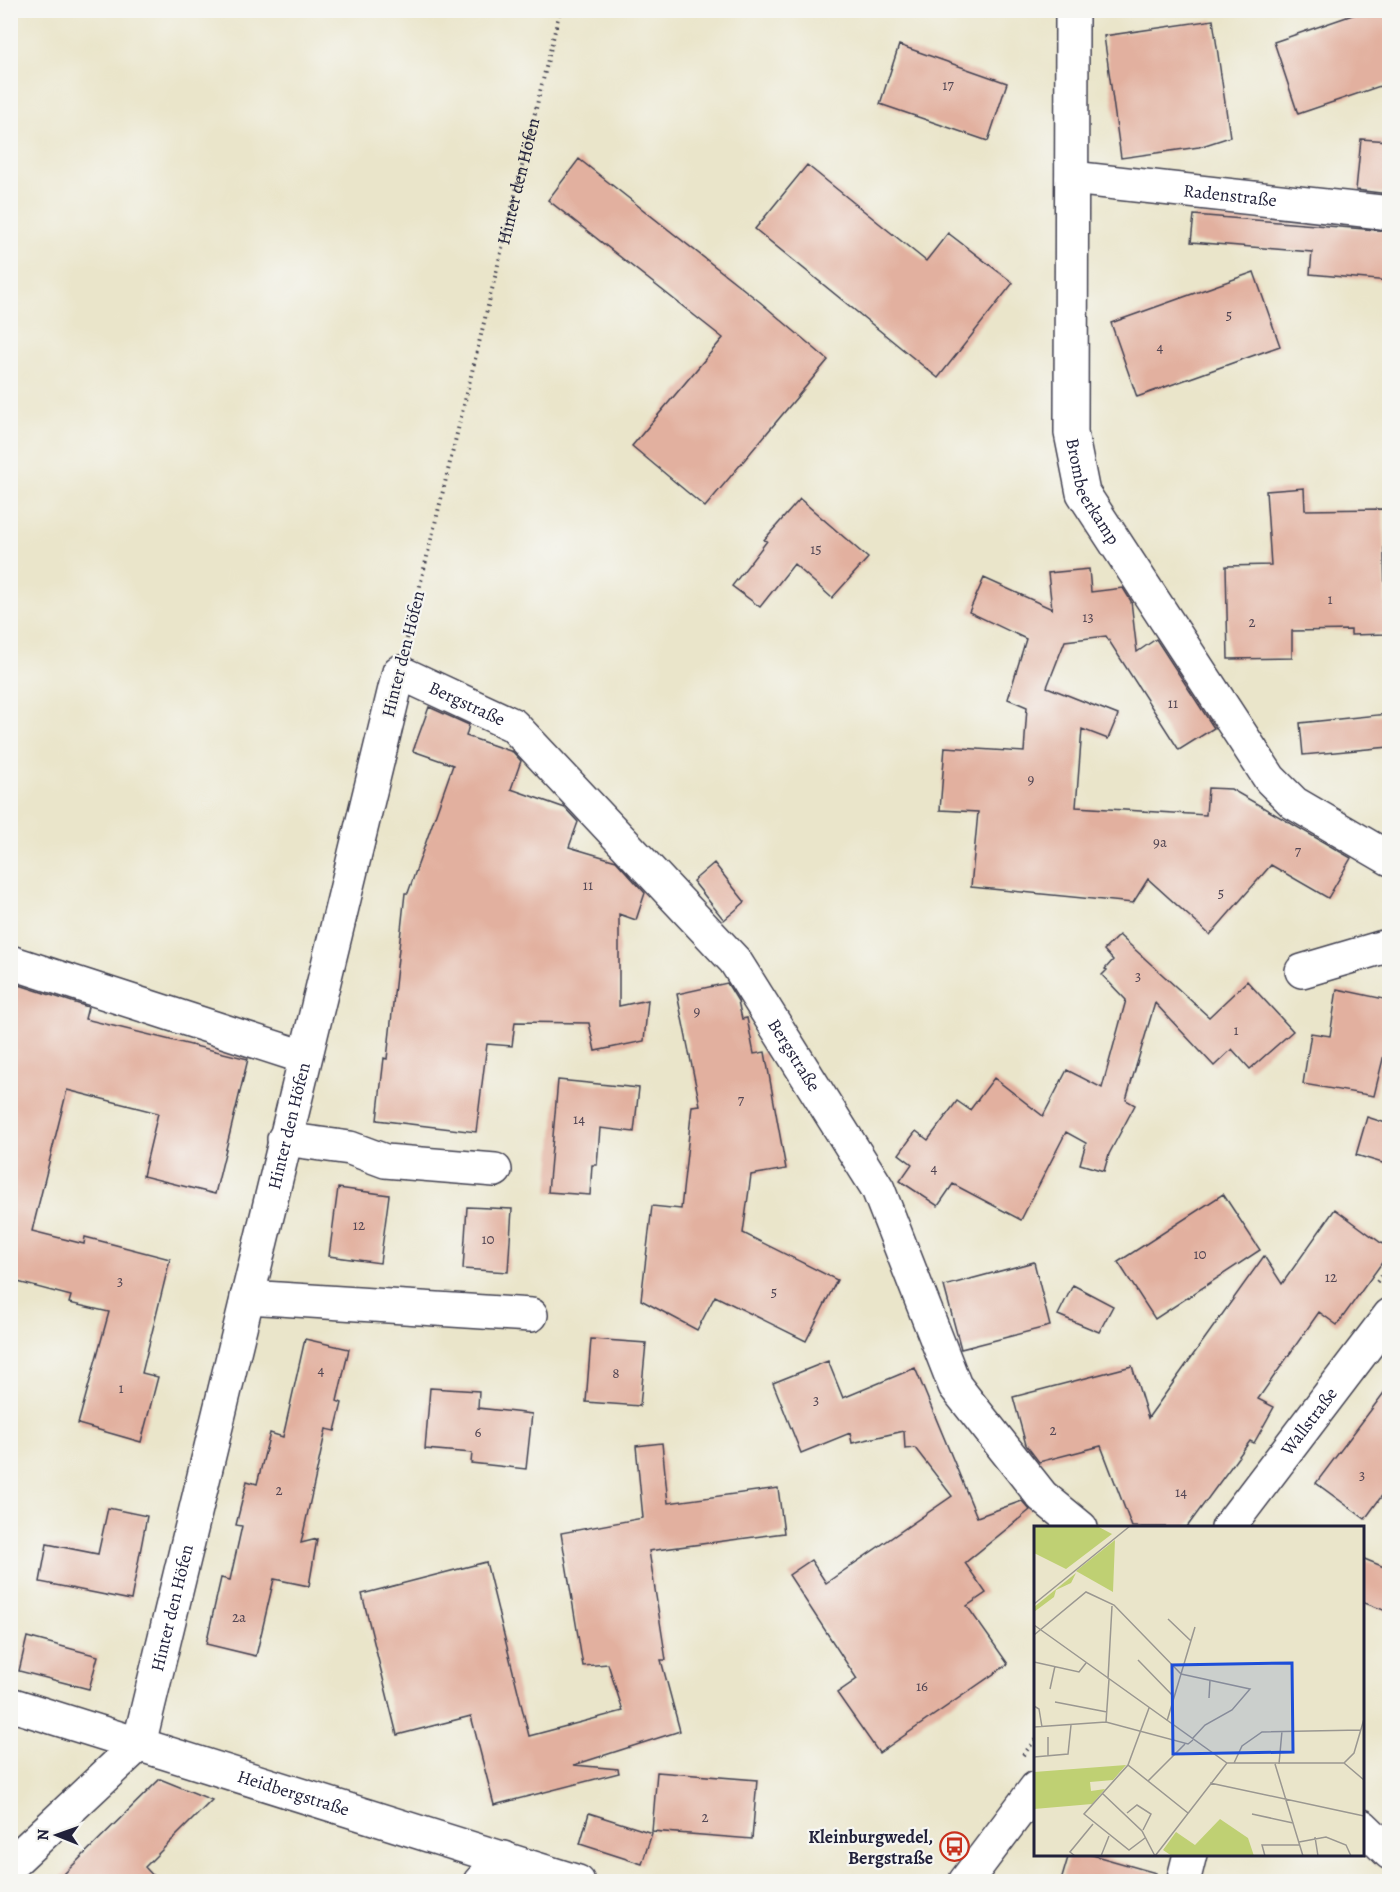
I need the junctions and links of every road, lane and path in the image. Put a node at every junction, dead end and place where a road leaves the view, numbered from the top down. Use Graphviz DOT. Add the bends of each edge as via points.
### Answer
graph roads {
  1 [pos="560,10"];
  2 [pos="1072,10"];
  3 [pos="1072,178"];
  4 [pos="1389,213"];
  5 [pos="399,672"];
  6 [pos="1389,859"];
  7 [pos="1389,945"];
  8 [pos="10,962"];
  9 [pos="1302,971"];
  10 [pos="304,1057"];
  11 [pos="284,1139"];
  12 [pos="495,1170"];
  13 [pos="247,1297"];
  14 [pos="531,1315"];
  15 [pos="1389,1315"];
  16 [pos="1080,1526"];
  17 [pos="1229,1526"];
  18 [pos="10,1704"];
  19 [pos="138,1744"];
  20 [pos="1034,1789"];
  21 [pos="1364,1828"];
  22 [pos="1389,1853"];
  23 [pos="1189,1856"];
  24 [pos="504,1858"];
  25 [pos="10,1865"];
  26 [pos="480,1881"];
  27 [pos="578,1881"];
  28 [pos="965,1881"];
  29 [pos="1183,1881"];
  1 -- 5 [label="path, Hinter den Höfen"];
  2 -- 3 [label="street, Brombeerkamp"];
  3 -- 4 [label="street, Radenstraße"];
  3 -- 6 [label="street, Brombeerkamp" via="1071,433 1083,493 1270,779 1294,803"];
  5 -- 10 [label="street, Hinter den Höfen"];
  5 -- 16 [label="street, Bergstraße" via="513,725 735,961 878,1189 955,1386 1042,1496"];
  7 -- 9 [label="street"];
  8 -- 10 [label="street"];
  10 -- 11 [label="street, Hinter den Höfen"];
  11 -- 12 [label="street" via="350,1148 385,1161"];
  11 -- 13 [label="street, Hinter den Höfen"];
  13 -- 14 [label="street"];
  13 -- 19 [label="street, Hinter den Höfen"];
  15 -- 17 [label="street, Wallstraße"];
  18 -- 19 [label="street, Heidbergstraße"];
  19 -- 24 [label="street, Heidbergstraße"];
  19 -- 25 [label="street"];
  20 -- 28 [label="street"];
  21 -- 22 [label="street"];
  23 -- 29 [label="street"];
  24 -- 26 [label="street"];
  24 -- 27 [label="street, Heidbergstraße"];
}
